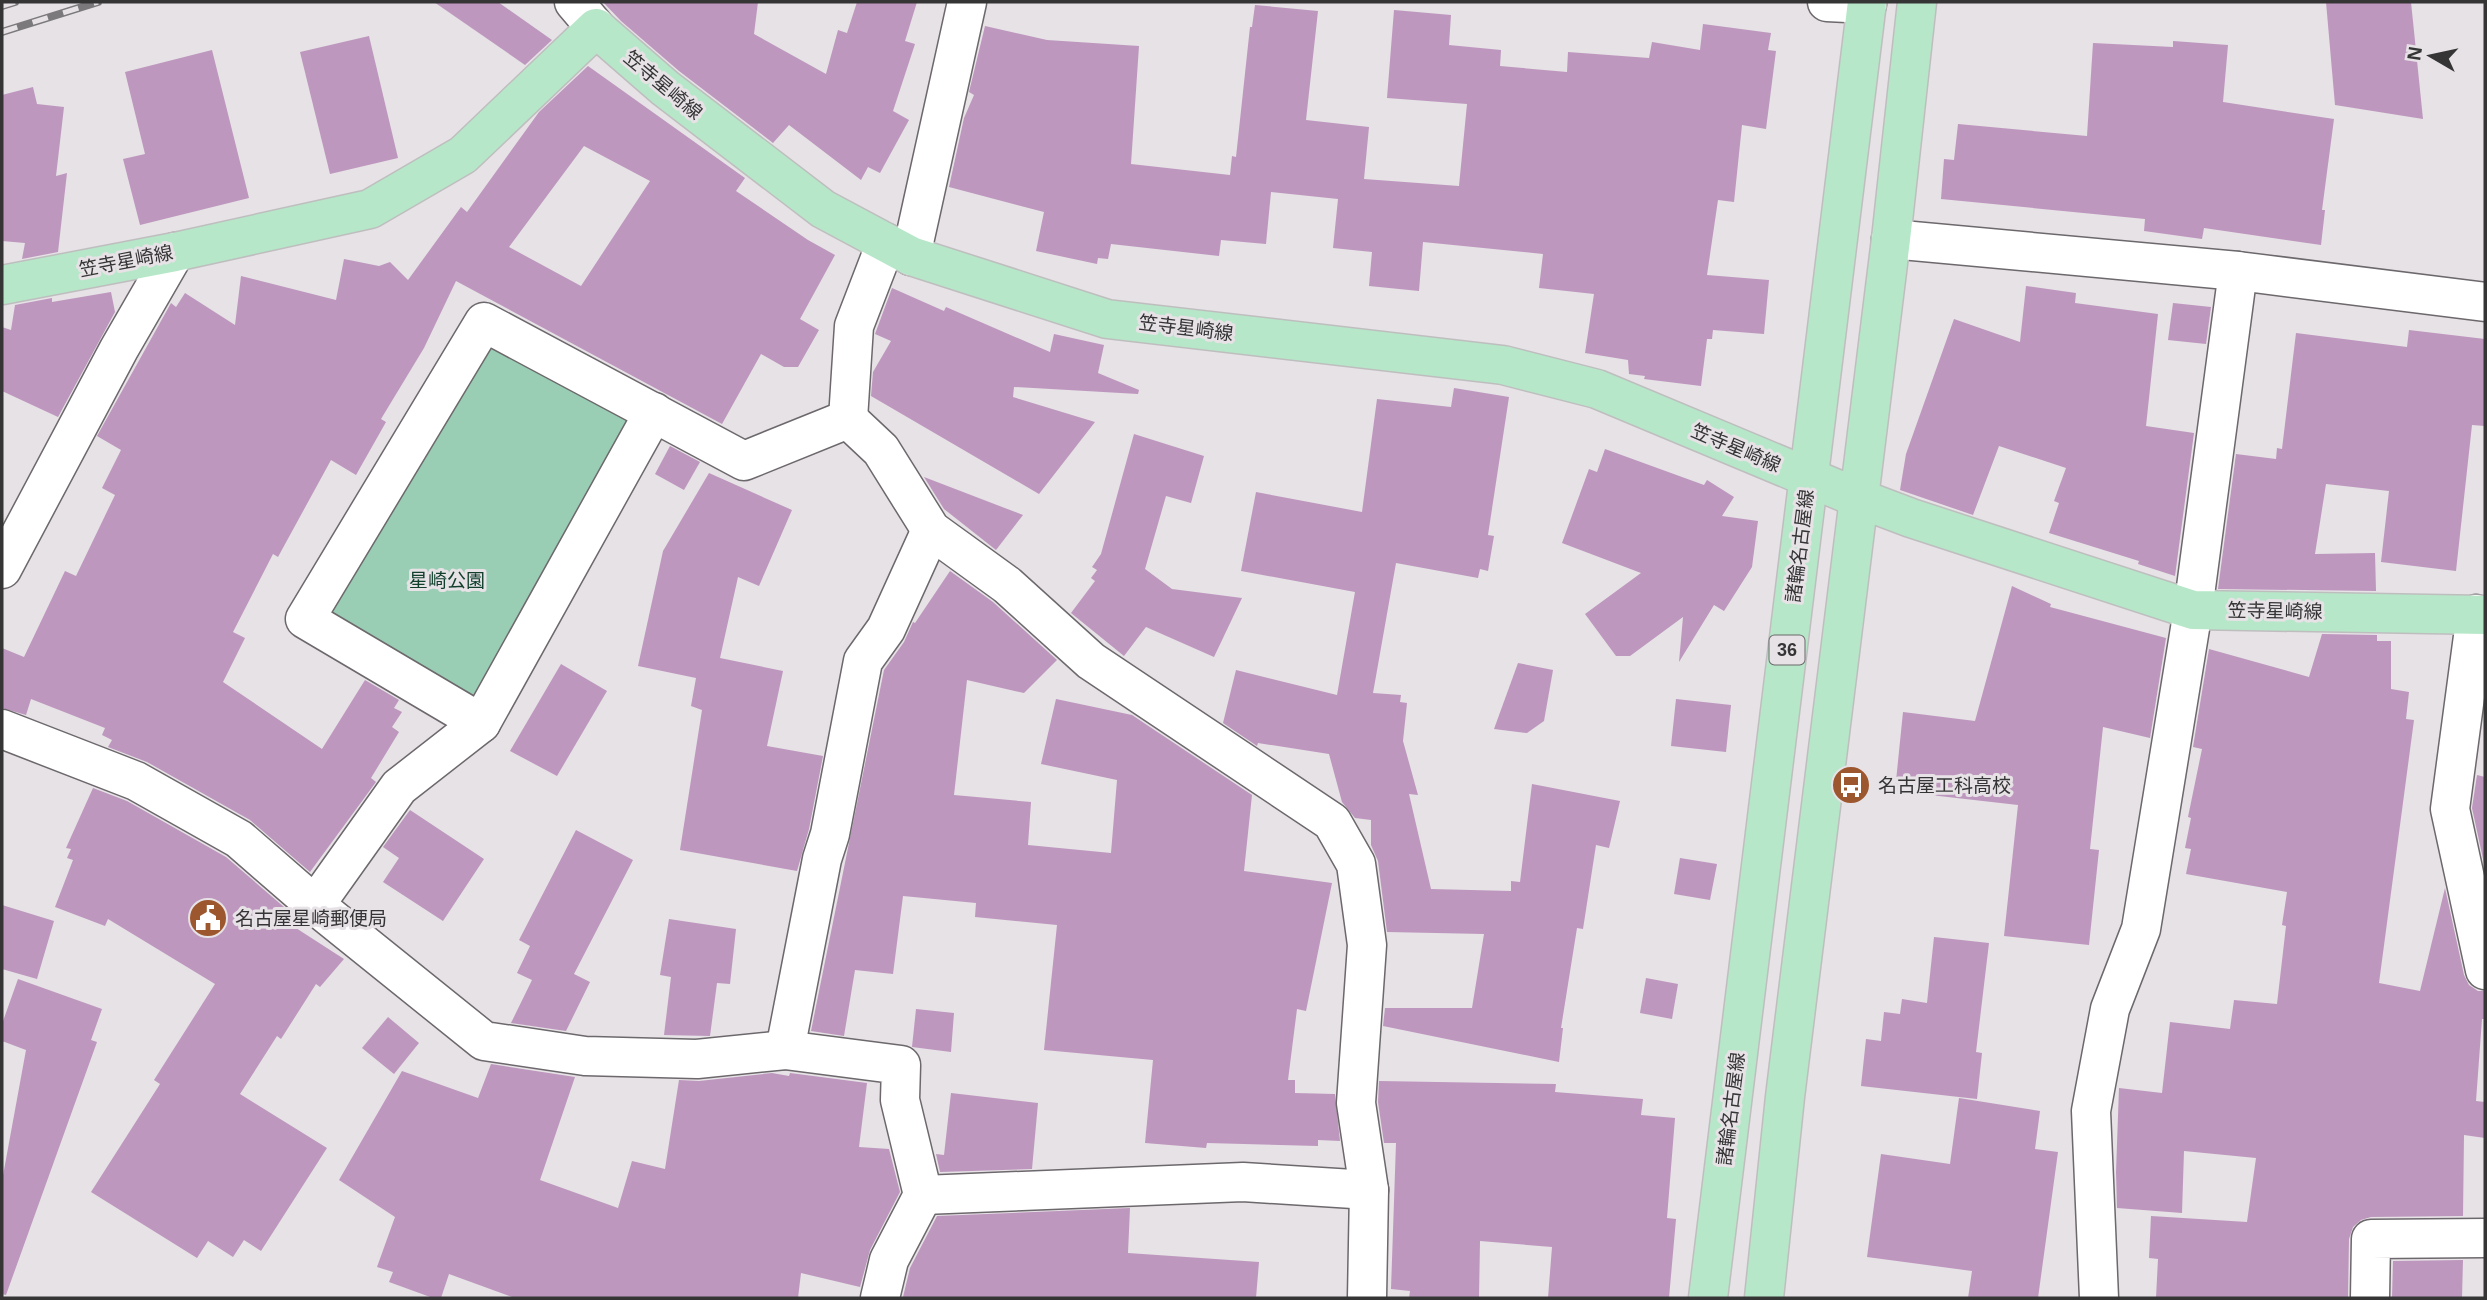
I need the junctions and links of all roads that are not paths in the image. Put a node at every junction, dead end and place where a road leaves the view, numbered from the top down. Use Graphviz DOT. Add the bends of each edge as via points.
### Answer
graph roads {
  1 [pos="967,2"];
  2 [pos="1828,2"];
  3 [pos="1917,2"];
  4 [pos="1867,3"];
  5 [pos="585,15"];
  6 [pos="1891,239"];
  7 [pos="899,249"];
  8 [pos="175,252"];
  9 [pos="2238,271"];
  10 [pos="2,285"];
  11 [pos="2485,302"];
  12 [pos="654,412"];
  13 [pos="848,419"];
  14 [pos="1808,478"];
  15 [pos="1858,498"];
  16 [pos="931,530"];
  17 [pos="2,569"];
  18 [pos="2193,610"];
  19 [pos="2481,614"];
  20 [pos="481,723"];
  21 [pos="2,729"];
  22 [pos="315,905"];
  23 [pos="2485,970"];
  24 [pos="785,1050"];
  25 [pos="1369,1190"];
  26 [pos="923,1195"];
  27 [pos="2485,1238"];
  28 [pos="880,1298"];
  29 [pos="1367,1298"];
  30 [pos="1708,1298"];
  31 [pos="1764,1298"];
  32 [pos="2099,1298"];
  33 [pos="2370,1298"];
  1 -- 7 [label="street"];
  2 -- 4 [label="street"];
  3 -- 6 [label="main road"];
  4 -- 14 [label="main road, 諸輪名古屋線 / 36"];
  5 -- 7 [label="main road, 笠寺星崎線" via="665,88 813,202"];
  5 -- 8 [label="main road, 笠寺星崎線" via="463,155 370,209"];
  6 -- 9 [label="street"];
  6 -- 15 [label="main road"];
  7 -- 13 [label="street" via="853,327"];
  7 -- 14 [label="main road, 笠寺星崎線" via="1107,319 1503,365 1597,389"];
  8 -- 10 [label="main road, 笠寺星崎線"];
  8 -- 17 [label="street"];
  9 -- 11 [label="street"];
  9 -- 18 [label="street"];
  12 -- 13 [label="street" via="744,461"];
  12 -- 20 [label="street"];
  12 -- 20 [label="street" via="484,322 305,619"];
  13 -- 16 [label="street" via="881,450"];
  14 -- 15 [label="main road, 笠寺星崎線"];
  14 -- 30 [label="main road, 諸輪名古屋線 / 36"];
  15 -- 18 [label="main road, 笠寺星崎線"];
  15 -- 31 [label="main road"];
  16 -- 24 [label="street" via="886,629 863,661"];
  16 -- 25 [label="street" via="1007,586 1091,661 1332,822 1356,864 1367,944 1356,1103"];
  18 -- 19 [label="main road, 笠寺星崎線"];
  18 -- 32 [label="street" via="2141,929 2110,1009 2091,1111"];
  19 -- 23 [label="street" via="2450,809"];
  20 -- 22 [label="street" via="399,787"];
  21 -- 22 [label="street" via="136,781 228,832"];
  22 -- 24 [label="street" via="484,1041 585,1056 697,1059"];
  24 -- 26 [label="street" via="901,1065 900,1100"];
  25 -- 26 [label="street" via="1243,1182"];
  25 -- 29 [label="street"];
  26 -- 28 [label="street" via="889,1260"];
  27 -- 33 [label="street" via="2371,1239"];
}
